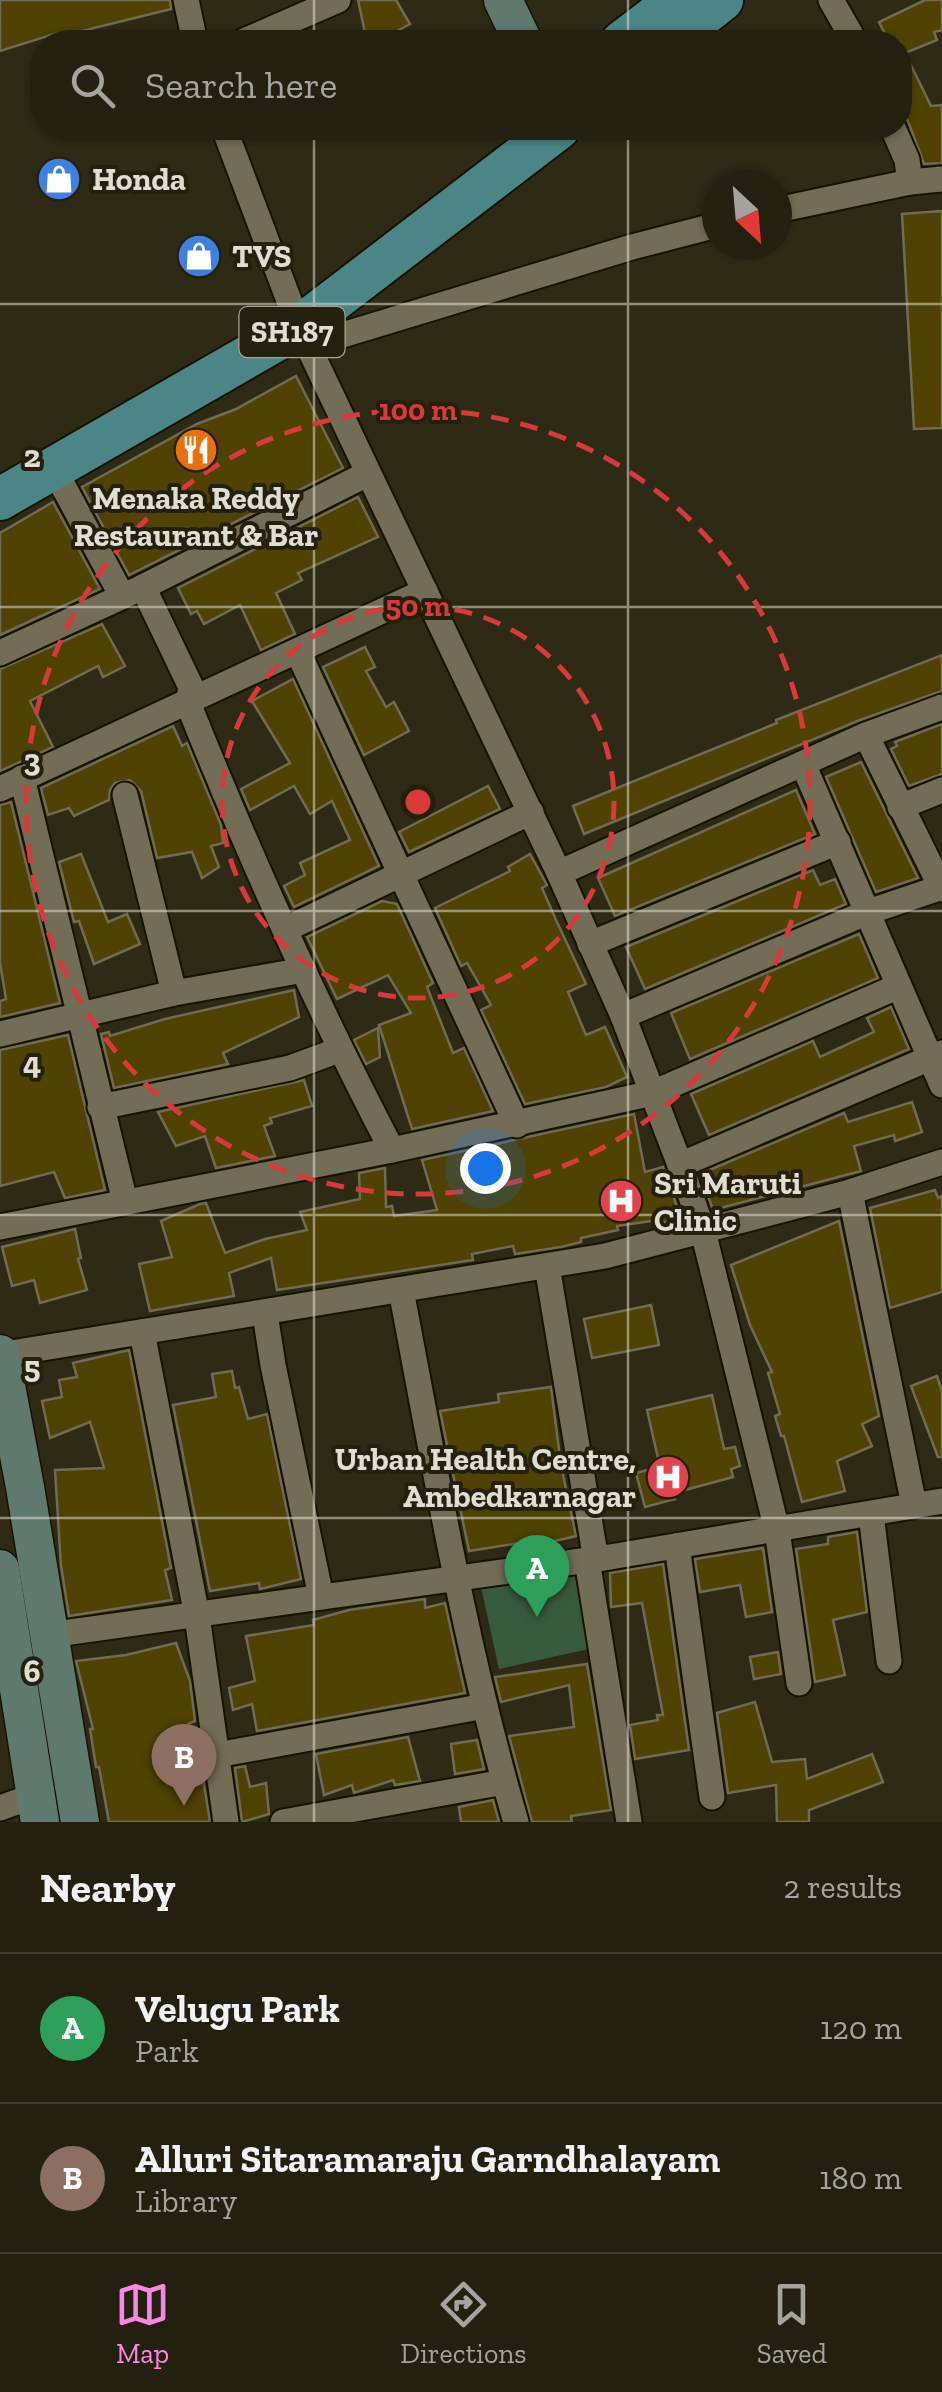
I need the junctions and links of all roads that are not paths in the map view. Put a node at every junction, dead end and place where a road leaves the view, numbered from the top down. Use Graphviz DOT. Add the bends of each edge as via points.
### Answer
graph roads {
  1 [pos="186,0"];
  2 [pos="338,0"];
  3 [pos="504,0"];
  4 [pos="677,0"];
  5 [pos="722,0"];
  6 [pos="831,0"];
  7 [pos="192,30"];
  8 [pos="269,30"];
  9 [pos="518,30"];
  10 [pos="638,30"];
  11 [pos="683,30"];
  12 [pos="848,30"];
  13 [pos="229,140"];
  14 [pos="498,140"];
  15 [pos="542,140"];
  16 [pos="898,140"];
  17 [pos="942,179"];
  18 [pos="910,182"];
  19 [pos="792,207"];
  20 [pos="702,229"];
  21 [pos="294,314"];
  22 [pos="0,466"];
  23 [pos="54,469"];
  24 [pos="367,474"];
  25 [pos="0,499"];
  26 [pos="132,591"];
  27 [pos="425,591"];
  28 [pos="298,652"];
  29 [pos="0,653"];
  30 [pos="188,703"];
  31 [pos="942,707"];
  32 [pos="866,734"];
  33 [pos="803,764"];
  34 [pos="11,784"];
  35 [pos="942,790"];
  36 [pos="125,794"];
  37 [pos="900,807"];
  38 [pos="531,812"];
  39 [pos="838,842"];
  40 [pos="398,873"];
  41 [pos="559,873"];
  42 [pos="942,888"];
  43 [pos="868,912"];
  44 [pos="286,929"];
  45 [pos="590,944"];
  46 [pos="304,970"];
  47 [pos="899,986"];
  48 [pos="174,993"];
  49 [pos="81,1014"];
  50 [pos="623,1016"];
  51 [pos="0,1034"];
  52 [pos="339,1050"];
  53 [pos="936,1056"];
  54 [pos="942,1085"];
  55 [pos="653,1094"];
  56 [pos="100,1107"];
  57 [pos="517,1124"];
  58 [pos="392,1150"];
  59 [pos="942,1162"];
  60 [pos="680,1165"];
  61 [pos="850,1192"];
  62 [pos="124,1202"];
  63 [pos="0,1227"];
  64 [pos="703,1231"];
  65 [pos="547,1266"];
  66 [pos="400,1290"];
  67 [pos="265,1314"];
  68 [pos="142,1332"];
  69 [pos="0,1355"];
  70 [pos="942,1500"];
  71 [pos="914,1505"];
  72 [pos="871,1514"];
  73 [pos="778,1530"];
  74 [pos="677,1546"];
  75 [pos="592,1560"];
  76 [pos="0,1569"];
  77 [pos="457,1579"];
  78 [pos="321,1597"];
  79 [pos="197,1616"];
  80 [pos="3,1617"];
  81 [pos="50,1634"];
  82 [pos="889,1661"];
  83 [pos="799,1683"];
  84 [pos="485,1706"];
  85 [pos="216,1755"];
  86 [pos="504,1782"];
  87 [pos="712,1797"];
  88 [pos="0,1808"];
  89 [pos="38,1808"];
  90 [pos="80,1822"];
  91 [pos="226,1822"];
  92 [pos="283,1822"];
  93 [pos="516,1822"];
  94 [pos="629,1822"];
  1 -- 7 [label="street"];
  2 -- 8 [label="street"];
  3 -- 9 [label="main road"];
  4 -- 10 [label="main road"];
  5 -- 11 [label="main road"];
  6 -- 12 [label="street"];
  13 -- 21 [label="street"];
  14 -- 21 [label="main road, SH187"];
  15 -- 21 [label="main road, SH187"];
  16 -- 18 [label="street"];
  17 -- 18 [label="street"];
  18 -- 19 [label="street"];
  20 -- 21 [label="street" via="326,340"];
  21 -- 22 [label="main road, SH187"];
  21 -- 23 [label="main road, SH187"];
  21 -- 24 [label="street"];
  23 -- 25 [label="main road, SH187"];
  23 -- 26 [label="street"];
  24 -- 26 [label="street"];
  24 -- 27 [label="street"];
  26 -- 29 [label="street"];
  26 -- 30 [label="street" via="191,687"];
  27 -- 28 [label="street"];
  27 -- 38 [label="street"];
  28 -- 30 [label="street"];
  28 -- 40 [label="street"];
  30 -- 34 [label="street"];
  30 -- 44 [label="street"];
  31 -- 32 [label="street"];
  32 -- 33 [label="street"];
  32 -- 37 [label="street"];
  33 -- 39 [label="street"];
  33 -- 41 [label="street"];
  34 -- 49 [label="street"];
  35 -- 37 [label="street"];
  36 -- 48 [label="street"];
  37 -- 42 [label="street"];
  38 -- 40 [label="street"];
  38 -- 41 [label="street"];
  39 -- 43 [label="street"];
  39 -- 45 [label="street"];
  40 -- 44 [label="street"];
  40 -- 57 [label="street"];
  41 -- 45 [label="street"];
  42 -- 43 [label="street"];
  43 -- 47 [label="street"];
  43 -- 50 [label="street"];
  44 -- 46 [label="street"];
  45 -- 50 [label="street"];
  46 -- 48 [label="street"];
  46 -- 52 [label="street"];
  47 -- 53 [label="street"];
  47 -- 55 [label="street"];
  48 -- 49 [label="street"];
  49 -- 51 [label="street"];
  49 -- 56 [label="street"];
  50 -- 55 [label="street"];
  52 -- 56 [label="street" via="290,1068"];
  52 -- 58 [label="street"];
  53 -- 54 [label="street"];
  53 -- 60 [label="street"];
  55 -- 57 [label="street"];
  55 -- 60 [label="street"];
  56 -- 62 [label="street"];
  57 -- 58 [label="street"];
  58 -- 62 [label="street"];
  59 -- 61 [label="street"];
  60 -- 64 [label="street"];
  61 -- 64 [label="street"];
  61 -- 71 [label="street"];
  62 -- 63 [label="street"];
  64 -- 65 [label="street"];
  64 -- 73 [label="street"];
  65 -- 66 [label="street"];
  65 -- 75 [label="street"];
  66 -- 67 [label="street"];
  66 -- 77 [label="street"];
  67 -- 68 [label="street"];
  67 -- 78 [label="street"];
  68 -- 69 [label="street"];
  68 -- 79 [label="street"];
  69 -- 81 [label="main road"];
  70 -- 71 [label="street"];
  71 -- 72 [label="street"];
  72 -- 73 [label="street"];
  72 -- 82 [label="street"];
  73 -- 74 [label="street"];
  73 -- 83 [label="street"];
  74 -- 75 [label="street"];
  74 -- 87 [label="street"];
  75 -- 77 [label="street"];
  75 -- 94 [label="street"];
  76 -- 80 [label="main road"];
  77 -- 78 [label="street"];
  77 -- 84 [label="street"];
  78 -- 79 [label="street"];
  79 -- 81 [label="street"];
  79 -- 85 [label="street"];
  80 -- 89 [label="main road"];
  81 -- 90 [label="main road"];
  84 -- 85 [label="street"];
  84 -- 86 [label="street"];
  85 -- 91 [label="street"];
  86 -- 92 [label="street"];
  86 -- 93 [label="street"];
  88 -- 89 [label="street"];
}
